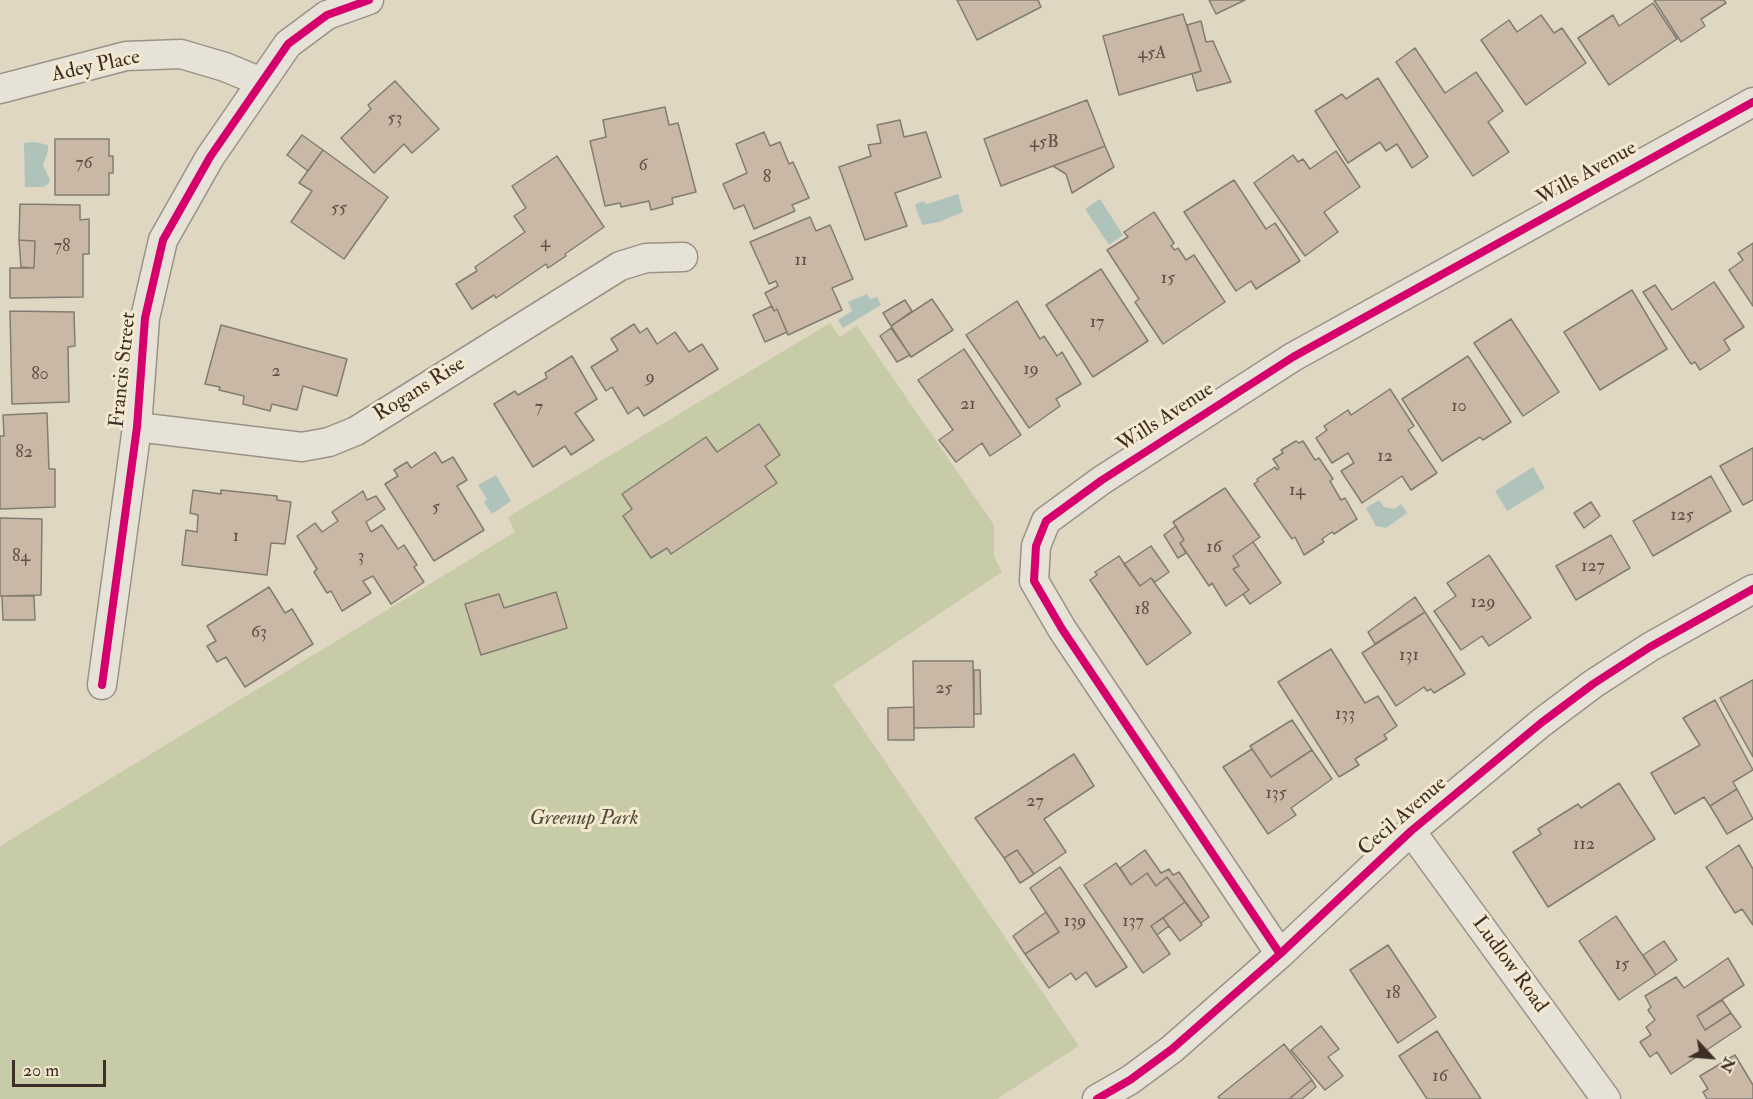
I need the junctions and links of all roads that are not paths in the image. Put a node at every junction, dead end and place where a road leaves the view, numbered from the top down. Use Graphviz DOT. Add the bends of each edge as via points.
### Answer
graph roads {
  1 [pos="369,0"];
  2 [pos="261,82"];
  3 [pos="0,89"];
  4 [pos="1753,102"];
  5 [pos="683,256"];
  6 [pos="136,427"];
  7 [pos="1753,589"];
  8 [pos="102,685"];
  9 [pos="1412,831"];
  10 [pos="1280,954"];
  11 [pos="1136,1089"];
  12 [pos="1097,1099"];
  13 [pos="1606,1099"];
  1 -- 2 [label="street, Francis Street" via="327,15 288,44"];
  2 -- 3 [label="street, Adey Place" via="225,67 170,54 126,56"];
  2 -- 6 [label="street, Francis Street" via="210,157 163,240 145,318"];
  4 -- 10 [label="street, Wills Avenue" via="1293,357 1102,480 1046,521 1035,546 1035,581 1062,629"];
  5 -- 6 [label="street, Rogans Rise" via="646,258 620,266 356,431 329,442 302,447"];
  6 -- 8 [label="street, Francis Street"];
  7 -- 9 [label="street, Cecil Avenue" via="1593,684"];
  9 -- 10 [label="street, Cecil Avenue"];
  9 -- 13 [label="street, Ludlow Road"];
  10 -- 11 [label="street, Cecil Avenue" via="1172,1049"];
  11 -- 12 [label="street, Cecil Avenue"];
}
